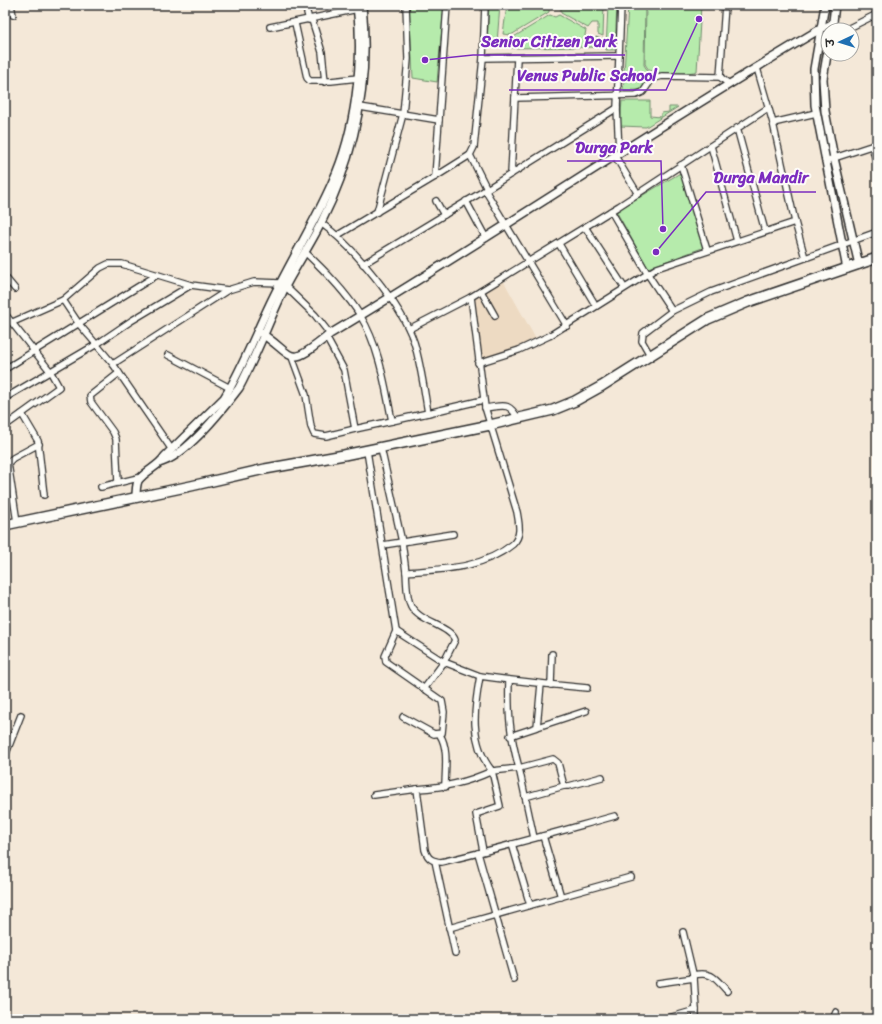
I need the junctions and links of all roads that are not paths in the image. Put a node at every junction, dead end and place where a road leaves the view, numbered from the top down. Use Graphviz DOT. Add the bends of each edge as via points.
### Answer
graph roads {
  1 [pos="11,5"];
  2 [pos="305,5"];
  3 [pos="406,5"];
  4 [pos="447,5"];
  5 [pos="485,5"];
  6 [pos="621,5"];
  7 [pos="725,5"];
  8 [pos="825,5"];
  9 [pos="835,5"];
  10 [pos="359,6"];
  11 [pos="877,14"];
  12 [pos="13,15"];
  13 [pos="310,20"];
  14 [pos="823,22"];
  15 [pos="834,22"];
  16 [pos="860,22"];
  17 [pos="295,23"];
  18 [pos="270,27"];
  19 [pos="820,29"];
  20 [pos="820,40"];
  21 [pos="619,56"];
  22 [pos="483,58"];
  23 [pos="517,58"];
  24 [pos="826,62"];
  25 [pos="757,68"];
  26 [pos="720,77"];
  27 [pos="358,78"];
  28 [pos="325,82"];
  29 [pos="729,84"];
  30 [pos="617,96"];
  31 [pos="515,98"];
  32 [pos="360,107"];
  33 [pos="617,108"];
  34 [pos="768,108"];
  35 [pos="816,113"];
  36 [pos="403,114"];
  37 [pos="439,120"];
  38 [pos="773,123"];
  39 [pos="737,128"];
  40 [pos="874,145"];
  41 [pos="711,146"];
  42 [pos="617,154"];
  43 [pos="470,155"];
  44 [pos="834,158"];
  45 [pos="825,161"];
  46 [pos="877,164"];
  47 [pos="681,165"];
  48 [pos="511,174"];
  49 [pos="435,177"];
  50 [pos="486,189"];
  51 [pos="638,194"];
  52 [pos="436,201"];
  53 [pos="466,201"];
  54 [pos="611,211"];
  55 [pos="377,212"];
  56 [pos="444,215"];
  57 [pos="795,222"];
  58 [pos="321,223"];
  59 [pos="506,226"];
  60 [pos="586,227"];
  61 [pos="765,231"];
  62 [pos="877,232"];
  63 [pos="338,235"];
  64 [pos="486,238"];
  65 [pos="737,241"];
  66 [pos="853,241"];
  67 [pos="559,244"];
  68 [pos="843,245"];
  69 [pos="707,250"];
  70 [pos="305,252"];
  71 [pos="805,258"];
  72 [pos="877,258"];
  73 [pos="529,263"];
  74 [pos="362,264"];
  75 [pos="859,265"];
  76 [pos="847,269"];
  77 [pos="647,273"];
  78 [pos="157,275"];
  79 [pos="6,280"];
  80 [pos="191,285"];
  81 [pos="283,285"];
  82 [pos="624,287"];
  83 [pos="15,289"];
  84 [pos="228,290"];
  85 [pos="481,291"];
  86 [pos="390,297"];
  87 [pos="471,297"];
  88 [pos="63,300"];
  89 [pos="596,306"];
  90 [pos="672,311"];
  91 [pos="5,314"];
  92 [pos="361,316"];
  93 [pos="494,316"];
  94 [pos="13,322"];
  95 [pos="79,324"];
  96 [pos="567,326"];
  97 [pos="409,329"];
  98 [pos="258,331"];
  99 [pos="264,335"];
  100 [pos="328,335"];
  101 [pos="97,344"];
  102 [pos="35,351"];
  103 [pos="650,355"];
  104 [pos="168,356"];
  105 [pos="292,357"];
  106 [pos="478,363"];
  107 [pos="113,364"];
  108 [pos="6,367"];
  109 [pos="50,371"];
  110 [pos="119,373"];
  111 [pos="230,388"];
  112 [pos="5,398"];
  113 [pos="483,400"];
  114 [pos="485,408"];
  115 [pos="428,413"];
  116 [pos="22,414"];
  117 [pos="518,419"];
  118 [pos="392,421"];
  119 [pos="490,425"];
  120 [pos="5,426"];
  121 [pos="355,429"];
  122 [pos="39,444"];
  123 [pos="381,448"];
  124 [pos="172,450"];
  125 [pos="367,450"];
  126 [pos="162,462"];
  127 [pos="142,477"];
  128 [pos="118,483"];
  129 [pos="101,487"];
  130 [pos="44,495"];
  131 [pos="136,498"];
  132 [pos="17,522"];
  133 [pos="5,525"];
  134 [pos="453,534"];
  135 [pos="402,542"];
  136 [pos="383,545"];
  137 [pos="406,572"];
  138 [pos="396,631"];
  139 [pos="552,654"];
  140 [pos="444,662"];
  141 [pos="480,676"];
  142 [pos="509,680"];
  143 [pos="541,684"];
  144 [pos="551,685"];
  145 [pos="587,688"];
  146 [pos="424,689"];
  147 [pos="586,711"];
  148 [pos="20,715"];
  149 [pos="403,717"];
  150 [pos="536,727"];
  151 [pos="440,735"];
  152 [pos="510,736"];
  153 [pos="5,756"];
  154 [pos="519,768"];
  155 [pos="492,771"];
  156 [pos="602,777"];
  157 [pos="564,786"];
  158 [pos="445,787"];
  159 [pos="417,789"];
  160 [pos="374,795"];
  161 [pos="525,797"];
  162 [pos="615,816"];
  163 [pos="543,836"];
  164 [pos="534,838"];
  165 [pos="512,844"];
  166 [pos="481,852"];
  167 [pos="435,862"];
  168 [pos="631,877"];
  169 [pos="561,897"];
  170 [pos="530,905"];
  171 [pos="496,915"];
  172 [pos="449,928"];
  173 [pos="683,932"];
  174 [pos="455,953"];
  175 [pos="693,976"];
  176 [pos="514,980"];
  177 [pos="658,983"];
  178 [pos="726,991"];
  179 [pos="696,1010"];
  180 [pos="836,1012"];
  181 [pos="665,1019"];
  182 [pos="696,1019"];
  183 [pos="833,1019"];
  1 -- 12 [label="street"];
  2 -- 13 [label="street"];
  3 -- 36 [label="street" via="408,60"];
  4 -- 37 [label="street"];
  5 -- 22 [label="street"];
  6 -- 21 [label="street"];
  7 -- 26 [label="street"];
  8 -- 14 [label="street"];
  9 -- 15 [label="street"];
  10 -- 13 [label="street"];
  10 -- 27 [label="street"];
  10 -- 32 [label="street" via="364,51"];
  11 -- 16 [label="street"];
  13 -- 17 [label="street"];
  13 -- 28 [label="street" via="322,52"];
  17 -- 18 [label="street"];
  17 -- 28 [label="street" via="307,78 313,82"];
  19 -- 25 [label="street"];
  20 -- 35 [label="street" via="814,74"];
  21 -- 23 [label="street"];
  21 -- 30 [label="street"];
  22 -- 23 [label="street"];
  22 -- 43 [label="street" via="474,147"];
  23 -- 31 [label="street"];
  24 -- 44 [label="street" via="824,93"];
  25 -- 29 [label="street"];
  25 -- 34 [label="street"];
  26 -- 29 [label="street"];
  26 -- 30 [label="street" via="656,77 648,82 640,94"];
  27 -- 28 [label="street"];
  27 -- 81 [label="street" via="343,155 333,182"];
  29 -- 42 [label="street"];
  30 -- 31 [label="street"];
  30 -- 33 [label="street"];
  31 -- 48 [label="street"];
  32 -- 36 [label="street"];
  32 -- 58 [label="street" via="346,162"];
  33 -- 42 [label="street"];
  33 -- 48 [label="street"];
  34 -- 38 [label="street"];
  34 -- 39 [label="street"];
  35 -- 38 [label="street"];
  35 -- 45 [label="street"];
  36 -- 37 [label="street"];
  36 -- 55 [label="street"];
  37 -- 49 [label="street"];
  38 -- 57 [label="street"];
  39 -- 41 [label="street"];
  39 -- 61 [label="street"];
  40 -- 44 [label="street"];
  40 -- 46 [label="street"];
  41 -- 47 [label="street"];
  41 -- 65 [label="street"];
  42 -- 51 [label="street"];
  42 -- 59 [label="street"];
  43 -- 49 [label="street"];
  43 -- 50 [label="street"];
  44 -- 45 [label="street"];
  44 -- 66 [label="street"];
  45 -- 68 [label="street"];
  47 -- 51 [label="street"];
  47 -- 69 [label="street"];
  48 -- 50 [label="street"];
  49 -- 55 [label="street"];
  50 -- 53 [label="street"];
  50 -- 59 [label="street"];
  51 -- 54 [label="street"];
  52 -- 56 [label="street"];
  53 -- 56 [label="street"];
  53 -- 64 [label="street"];
  54 -- 60 [label="street"];
  54 -- 77 [label="street"];
  55 -- 63 [label="street"];
  56 -- 74 [label="street"];
  57 -- 61 [label="street"];
  57 -- 71 [label="street"];
  58 -- 63 [label="street"];
  58 -- 70 [label="street"];
  59 -- 64 [label="street"];
  59 -- 73 [label="street"];
  60 -- 67 [label="street"];
  60 -- 82 [label="street"];
  61 -- 65 [label="street"];
  62 -- 66 [label="street"];
  63 -- 74 [label="street"];
  64 -- 86 [label="street"];
  65 -- 69 [label="street"];
  66 -- 68 [label="street"];
  66 -- 75 [label="street"];
  67 -- 73 [label="street"];
  67 -- 89 [label="street"];
  68 -- 71 [label="street"];
  68 -- 76 [label="street"];
  69 -- 77 [label="street"];
  70 -- 81 [label="street"];
  70 -- 92 [label="street" via="345,294"];
  71 -- 90 [label="street" via="711,292"];
  72 -- 75 [label="main road"];
  73 -- 85 [label="street"];
  73 -- 96 [label="street"];
  74 -- 86 [label="street"];
  75 -- 76 [label="main road"];
  76 -- 103 [label="main road" via="748,302 708,319"];
  77 -- 82 [label="street"];
  77 -- 90 [label="street"];
  78 -- 80 [label="street"];
  78 -- 88 [label="street" via="122,264 108,264"];
  78 -- 95 [label="street"];
  79 -- 83 [label="street"];
  80 -- 84 [label="street"];
  80 -- 101 [label="street"];
  81 -- 84 [label="street" via="254,282"];
  81 -- 98 [label="street"];
  81 -- 99 [label="street"];
  81 -- 100 [label="street" via="315,315"];
  82 -- 89 [label="street"];
  84 -- 107 [label="street"];
  85 -- 87 [label="street"];
  85 -- 93 [label="street"];
  86 -- 92 [label="street"];
  86 -- 97 [label="street"];
  87 -- 97 [label="street"];
  87 -- 106 [label="street"];
  88 -- 94 [label="street"];
  88 -- 95 [label="street"];
  89 -- 96 [label="street"];
  90 -- 103 [label="street" via="643,333 642,341"];
  91 -- 94 [label="street"];
  92 -- 100 [label="street"];
  92 -- 118 [label="street" via="380,364"];
  94 -- 102 [label="street"];
  95 -- 101 [label="street"];
  95 -- 102 [label="street"];
  96 -- 106 [label="street" via="534,344"];
  97 -- 115 [label="street" via="417,353"];
  98 -- 99 [label="street"];
  98 -- 111 [label="street"];
  99 -- 105 [label="street"];
  99 -- 126 [label="street" via="239,388 228,403 187,445 169,460"];
  100 -- 105 [label="street" via="302,355"];
  100 -- 121 [label="street" via="344,370"];
  101 -- 107 [label="street"];
  101 -- 109 [label="street"];
  102 -- 108 [label="street"];
  102 -- 109 [label="street"];
  103 -- 117 [label="main road" via="575,401"];
  104 -- 111 [label="street"];
  105 -- 121 [label="street" via="306,395 314,434 326,436"];
  106 -- 113 [label="street"];
  107 -- 110 [label="street"];
  109 -- 112 [label="street"];
  109 -- 116 [label="street" via="58,385 57,389"];
  110 -- 124 [label="street"];
  110 -- 128 [label="street" via="90,396 91,402 116,439"];
  111 -- 124 [label="street" via="219,403"];
  113 -- 114 [label="street"];
  113 -- 115 [label="street"];
  114 -- 117 [label="street" via="506,405 512,408"];
  114 -- 119 [label="street"];
  115 -- 118 [label="street"];
  116 -- 120 [label="street"];
  116 -- 122 [label="street"];
  117 -- 119 [label="main road"];
  118 -- 121 [label="street"];
  119 -- 123 [label="main road"];
  119 -- 137 [label="street" via="517,512 519,529 516,540 494,557 473,564 459,568"];
  122 -- 130 [label="street"];
  122 -- 132 [label="street" via="8,463"];
  123 -- 125 [label="main road"];
  123 -- 135 [label="street"];
  124 -- 126 [label="street"];
  125 -- 131 [label="main road" via="265,469"];
  125 -- 136 [label="street"];
  126 -- 127 [label="street"];
  127 -- 128 [label="street"];
  127 -- 131 [label="street" via="138,482"];
  128 -- 129 [label="street"];
  131 -- 132 [label="main road"];
  132 -- 133 [label="main road"];
  134 -- 135 [label="street"];
  135 -- 136 [label="street"];
  135 -- 137 [label="street"];
  136 -- 138 [label="street"];
  137 -- 140 [label="street" via="409,600 414,610 454,637 455,643"];
  138 -- 140 [label="street"];
  138 -- 146 [label="street" via="385,656 386,662"];
  139 -- 144 [label="street"];
  140 -- 141 [label="street"];
  140 -- 146 [label="street"];
  141 -- 142 [label="street"];
  141 -- 155 [label="street" via="474,726 484,762"];
  142 -- 143 [label="street"];
  142 -- 152 [label="street"];
  143 -- 144 [label="street"];
  143 -- 150 [label="street"];
  144 -- 145 [label="street"];
  146 -- 151 [label="street" via="444,704 443,731"];
  147 -- 150 [label="street"];
  148 -- 153 [label="street"];
  149 -- 151 [label="street"];
  150 -- 152 [label="street"];
  151 -- 158 [label="street" via="445,750"];
  152 -- 154 [label="street"];
  154 -- 155 [label="street"];
  154 -- 157 [label="street" via="556,760"];
  154 -- 161 [label="street"];
  155 -- 158 [label="street"];
  155 -- 166 [label="street" via="500,806 476,814"];
  156 -- 157 [label="street"];
  157 -- 161 [label="street"];
  158 -- 159 [label="street"];
  159 -- 160 [label="street"];
  159 -- 167 [label="street" via="425,850 427,856"];
  161 -- 164 [label="street"];
  162 -- 163 [label="street"];
  163 -- 164 [label="street"];
  163 -- 169 [label="street"];
  164 -- 165 [label="street"];
  165 -- 166 [label="street"];
  165 -- 170 [label="street"];
  166 -- 167 [label="street"];
  166 -- 171 [label="street"];
  167 -- 172 [label="street"];
  168 -- 169 [label="street"];
  169 -- 170 [label="street"];
  170 -- 171 [label="street"];
  171 -- 172 [label="street"];
  171 -- 176 [label="street"];
  172 -- 174 [label="street"];
  173 -- 175 [label="street"];
  175 -- 177 [label="street"];
  175 -- 178 [label="street" via="703,973 710,975"];
  175 -- 179 [label="street"];
  179 -- 181 [label="street"];
  179 -- 182 [label="street"];
  180 -- 183 [label="street"];
}
